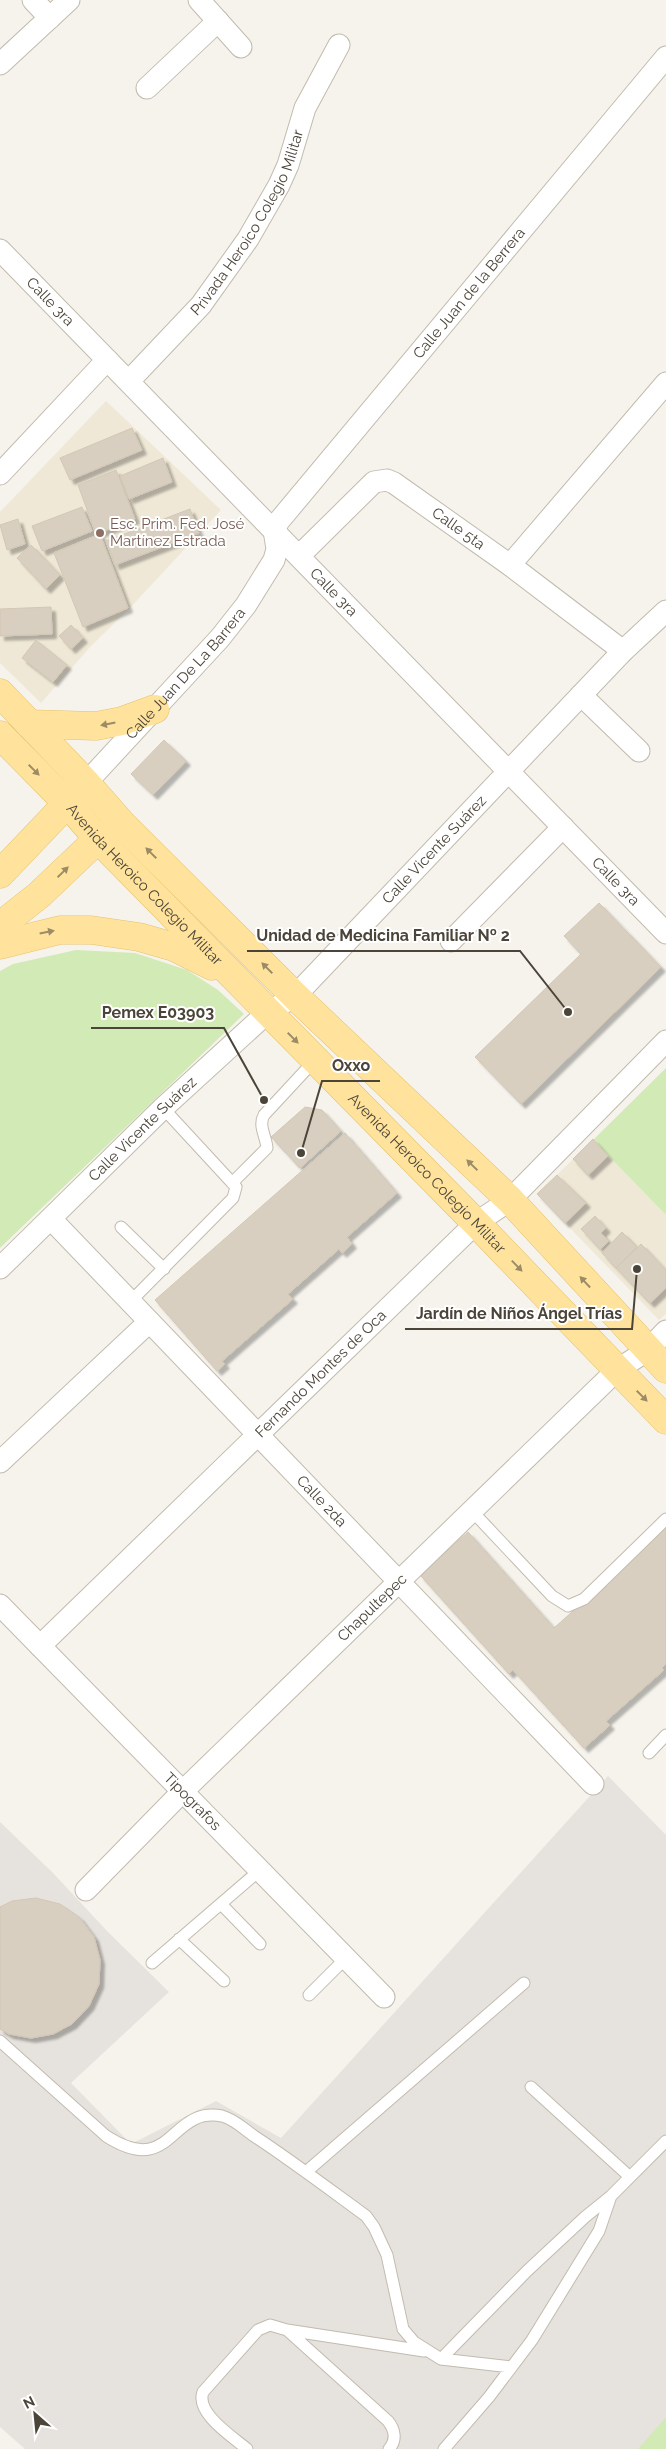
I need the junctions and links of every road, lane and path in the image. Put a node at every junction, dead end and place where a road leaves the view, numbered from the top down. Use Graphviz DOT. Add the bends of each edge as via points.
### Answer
graph roads {
  1 [pos="33,0"];
  2 [pos="69,0"];
  3 [pos="199,0"];
  4 [pos="50,18"];
  5 [pos="218,21"];
  6 [pos="339,45"];
  7 [pos="241,47"];
  8 [pos="666,57"];
  9 [pos="0,64"];
  10 [pos="147,88"];
  11 [pos="0,250"];
  12 [pos="107,360"];
  13 [pos="129,381"];
  14 [pos="663,393"];
  15 [pos="0,474"];
  16 [pos="274,530"];
  17 [pos="299,556"];
  18 [pos="510,566"];
  19 [pos="666,611"];
  20 [pos="624,651"];
  21 [pos="0,693"];
  22 [pos="581,695"];
  23 [pos="154,709"];
  24 [pos="29,724"];
  25 [pos="0,735"];
  26 [pos="639,751"];
  27 [pos="508,773"];
  28 [pos="86,783"];
  29 [pos="68,804"];
  30 [pos="123,826"];
  31 [pos="563,827"];
  32 [pos="98,839"];
  33 [pos="0,874"];
  34 [pos="0,926"];
  35 [pos="666,933"];
  36 [pos="451,940"];
  37 [pos="0,945"];
  38 [pos="230,974"];
  39 [pos="295,996"];
  40 [pos="267,1013"];
  41 [pos="666,1041"];
  42 [pos="315,1060"];
  43 [pos="163,1108"];
  44 [pos="232,1183"];
  45 [pos="510,1200"];
  46 [pos="51,1219"];
  47 [pos="476,1223"];
  48 [pos="121,1227"];
  49 [pos="0,1268"];
  50 [pos="164,1269"];
  51 [pos="130,1302"];
  52 [pos="150,1322"];
  53 [pos="660,1350"];
  54 [pos="617,1370"];
  55 [pos="666,1420"];
  56 [pos="259,1434"];
  57 [pos="0,1462"];
  58 [pos="472,1511"];
  59 [pos="666,1519"];
  60 [pos="400,1581"];
  61 [pos="0,1605"];
  62 [pos="40,1646"];
  63 [pos="666,1735"];
  64 [pos="649,1753"];
  65 [pos="593,1784"];
  66 [pos="183,1791"];
  67 [pos="260,1870"];
  68 [pos="86,1890"];
  69 [pos="221,1904"];
  70 [pos="179,1940"];
  71 [pos="260,1944"];
  72 [pos="346,1958"];
  73 [pos="152,1963"];
  74 [pos="224,1981"];
  75 [pos="524,1982"];
  76 [pos="309,1995"];
  77 [pos="384,1997"];
  78 [pos="0,2040"];
  79 [pos="531,2087"];
  80 [pos="666,2141"];
  81 [pos="306,2172"];
  82 [pos="630,2177"];
  83 [pos="611,2196"];
  84 [pos="287,2330"];
  85 [pos="428,2351"];
  86 [pos="441,2359"];
  87 [pos="511,2367"];
  88 [pos="247,2449"];
  89 [pos="389,2449"];
  90 [pos="444,2449"];
  1 -- 4 [label="street"];
  2 -- 4 [label="street"];
  3 -- 5 [label="street"];
  4 -- 9 [label="street"];
  5 -- 7 [label="street"];
  5 -- 10 [label="street"];
  6 -- 13 [label="street, Privada Heroico Colegio Militar" via="308,101 288,165 253,232 201,304"];
  8 -- 16 [label="street, Calle Juan de la Berrera"];
  11 -- 12 [label="street, Calle 3ra"];
  12 -- 13 [label="street, Calle 3ra"];
  12 -- 15 [label="street"];
  13 -- 16 [label="street, Calle 3ra"];
  14 -- 18 [label="street"];
  16 -- 17 [label="street, Calle 3ra"];
  16 -- 23 [label="street, Calle Juan De La Barrera" via="277,549 267,574 220,638"];
  17 -- 18 [label="street, Calle 5ta" via="374,482 387,480"];
  17 -- 27 [label="street, Calle 3ra"];
  18 -- 20 [label="street, Calle 5ta"];
  19 -- 20 [label="street, Calle Vicente Suárez"];
  20 -- 22 [label="street, Calle Vicente Suárez"];
  21 -- 24 [label="main road, Avenida Heroico Colegio Militar"];
  22 -- 26 [label="street"];
  22 -- 27 [label="street, Calle Vicente Suárez"];
  23 -- 24 [label="main road, one-way" via="122,721 96,726"];
  23 -- 28 [label="street, Calle Juan De La Barrera"];
  24 -- 28 [label="main road, Avenida Heroico Colegio Militar"];
  25 -- 29 [label="main road, Avenida Heroico Colegio Militar, one-way"];
  27 -- 31 [label="street, Calle 3ra"];
  27 -- 39 [label="street, Calle Vicente Suárez"];
  28 -- 29 [label="main road, Calle Juan De La Barrera"];
  28 -- 30 [label="main road, Avenida Heroico Colegio Militar"];
  29 -- 32 [label="main road, Avenida Heroico Colegio Militar"];
  29 -- 33 [label="main road, Calle Juan De La Barrera"];
  30 -- 32 [label="main road"];
  39 -- 30 [label="main road, Avenida Heroico Colegio Militar, one-way"];
  31 -- 35 [label="street, Calle 3ra"];
  31 -- 36 [label="street"];
  34 -- 32 [label="main road, one-way" via="39,895"];
  32 -- 38 [label="main road, Avenida Heroico Colegio Militar"];
  37 -- 38 [label="main road, one-way" via="60,930 91,930 139,937 174,947"];
  38 -- 40 [label="main road, Avenida Heroico Colegio Militar"];
  39 -- 40 [label="street, Calle Vicente Suárez"];
  45 -- 39 [label="main road, Avenida Heroico Colegio Militar, one-way"];
  40 -- 42 [label="main road, Avenida Heroico Colegio Militar, one-way"];
  40 -- 43 [label="street, Calle Vicente Suárez"];
  41 -- 45 [label="street, Fernando Montes de Oca"];
  42 -- 44 [label="lane" via="264,1115 261,1127 267,1148"];
  42 -- 47 [label="main road, Avenida Heroico Colegio Militar"];
  43 -- 44 [label="lane"];
  43 -- 46 [label="street, Calle Vicente Suárez"];
  44 -- 50 [label="lane" via="236,1187 233,1198"];
  45 -- 47 [label="street, Fernando Montes de Oca"];
  53 -- 45 [label="main road, Avenida Heroico Colegio Militar, one-way"];
  46 -- 49 [label="street, Calle Vicente Suárez"];
  46 -- 51 [label="street, Calle 2da"];
  47 -- 54 [label="main road, Avenida Heroico Colegio Militar, one-way"];
  47 -- 56 [label="street, Fernando Montes de Oca"];
  48 -- 50 [label="lane"];
  50 -- 51 [label="lane"];
  51 -- 52 [label="street, Calle 2da"];
  52 -- 56 [label="street, Calle 2da"];
  52 -- 57 [label="street"];
  53 -- 54 [label="street, Chapultepec"];
  54 -- 55 [label="main road, Avenida Heroico Colegio Militar, one-way"];
  54 -- 58 [label="street, Chapultepec"];
  56 -- 60 [label="street, Calle 2da"];
  56 -- 62 [label="street, Fernando Montes de Oca"];
  58 -- 59 [label="lane" via="552,1596 568,1606 584,1599"];
  58 -- 60 [label="street, Chapultepec"];
  60 -- 65 [label="street, Calle 2da"];
  60 -- 66 [label="street, Chapultepec"];
  61 -- 62 [label="street, Tipografos"];
  62 -- 66 [label="street, Tipografos"];
  63 -- 64 [label="lane"];
  66 -- 67 [label="street, Tipografos"];
  66 -- 68 [label="street, Chapultepec"];
  67 -- 69 [label="lane"];
  67 -- 72 [label="street, Tipografos"];
  69 -- 70 [label="lane"];
  69 -- 71 [label="lane"];
  70 -- 73 [label="lane"];
  70 -- 74 [label="lane"];
  72 -- 76 [label="lane"];
  72 -- 77 [label="street, Tipografos"];
  75 -- 81 [label="lane"];
  78 -- 81 [label="lane" via="121,2146 145,2151 155,2148 193,2120 221,2116 229,2118"];
  79 -- 82 [label="lane"];
  80 -- 82 [label="lane"];
  81 -- 85 [label="lane" via="366,2216 374,2227 387,2254 403,2330"];
  82 -- 83 [label="lane"];
  83 -- 86 [label="lane" via="527,2271"];
  83 -- 87 [label="lane" via="599,2231 532,2340"];
  84 -- 85 [label="lane"];
  84 -- 88 [label="lane" via="270,2325 258,2330 203,2392 206,2412"];
  84 -- 89 [label="lane" via="388,2421 395,2433"];
  85 -- 86 [label="lane"];
  86 -- 87 [label="lane"];
  87 -- 90 [label="lane"];
}
